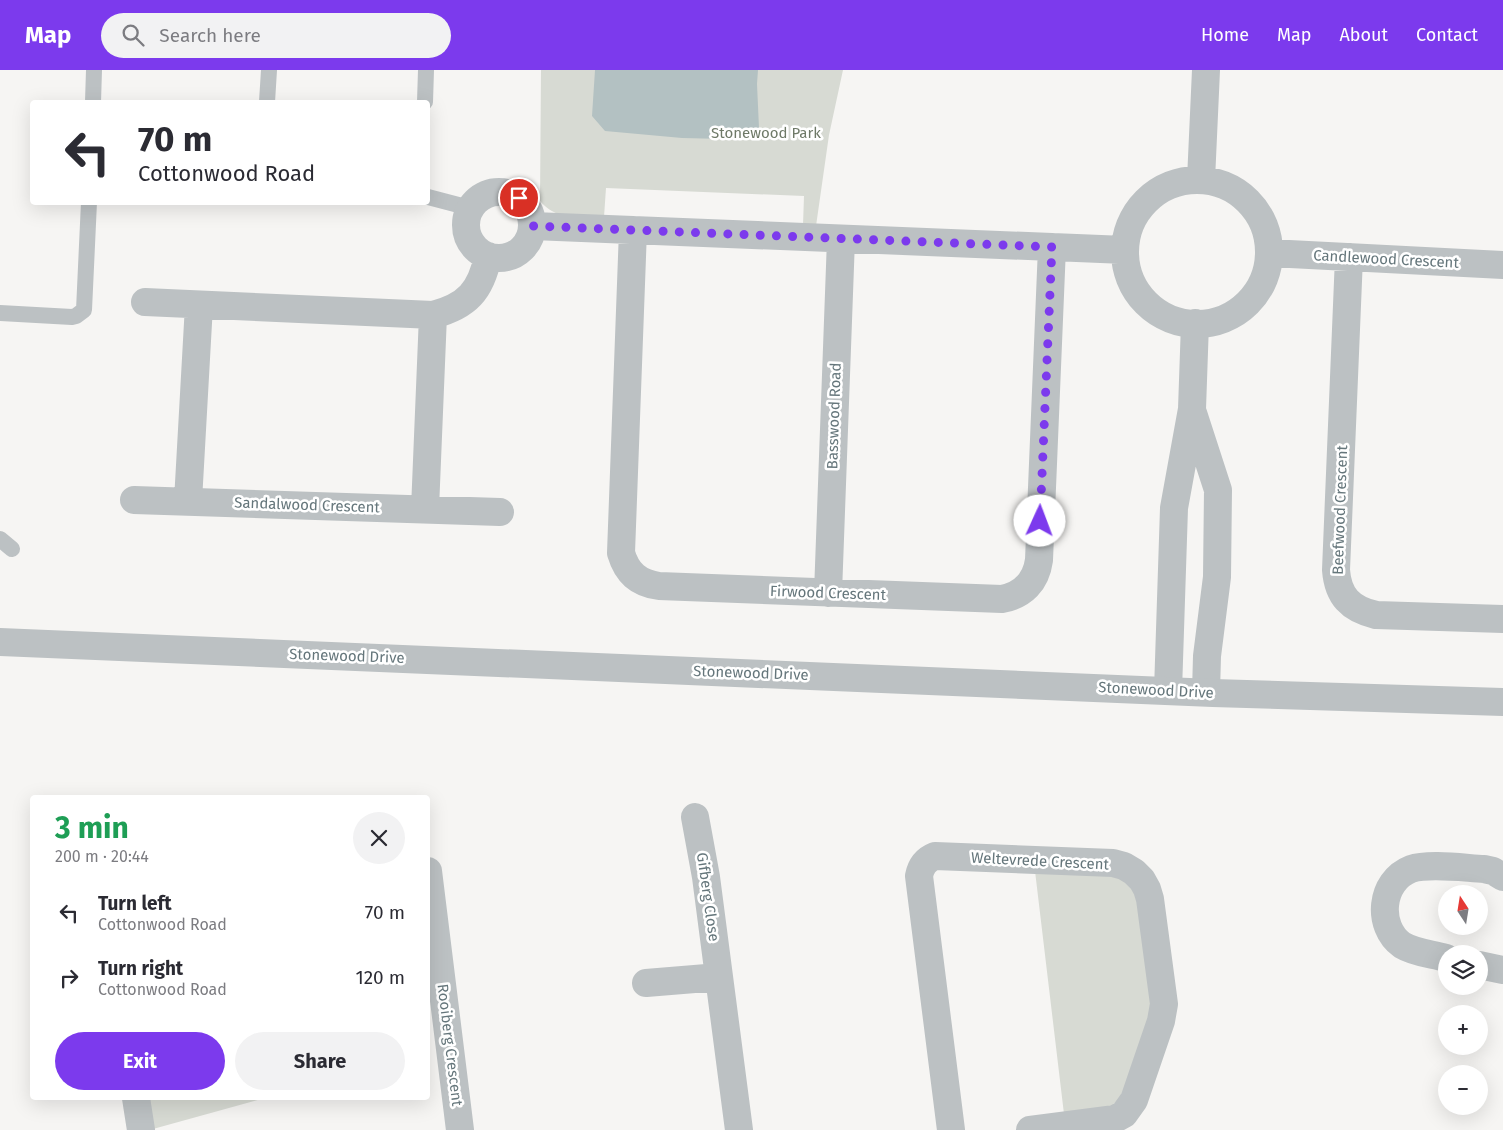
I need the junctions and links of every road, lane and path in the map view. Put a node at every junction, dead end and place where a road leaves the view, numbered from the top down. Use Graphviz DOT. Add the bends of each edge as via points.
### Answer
graph roads {
  1 [pos="94,70"];
  2 [pos="269,70"];
  3 [pos="426,70"];
  4 [pos="1206,70"];
  5 [pos="93,100"];
  6 [pos="267,100"];
  7 [pos="424,100"];
  8 [pos="1201,180"];
  9 [pos="430,198"];
  10 [pos="89,205"];
  11 [pos="470,208"];
  12 [pos="533,226"];
  13 [pos="633,230"];
  14 [pos="841,239"];
  15 [pos="1052,247"];
  16 [pos="1124,250"];
  17 [pos="1269,253"];
  18 [pos="488,256"];
  19 [pos="1350,258"];
  20 [pos="1503,265"];
  21 [pos="144,302"];
  22 [pos="199,304"];
  23 [pos="0,313"];
  24 [pos="433,315"];
  25 [pos="1195,323"];
  26 [pos="1192,409"];
  27 [pos="134,500"];
  28 [pos="188,501"];
  29 [pos="425,509"];
  30 [pos="500,512"];
  31 [pos="828,593"];
  32 [pos="1503,619"];
  33 [pos="0,642"];
  34 [pos="1168,691"];
  35 [pos="1206,692"];
  36 [pos="1503,702"];
  37 [pos="695,818"];
  38 [pos="1503,877"];
  39 [pos="430,887"];
  40 [pos="1438,956"];
  41 [pos="1488,967"];
  42 [pos="1503,970"];
  43 [pos="719,976"];
  44 [pos="646,983"];
  45 [pos="136,1100"];
  46 [pos="141,1130"];
  47 [pos="460,1130"];
  48 [pos="739,1130"];
  49 [pos="951,1130"];
  50 [pos="1030,1130"];
  1 -- 5 [label="lane"];
  2 -- 6 [label="lane"];
  3 -- 7 [label="lane"];
  4 -- 8 [label="street"];
  8 -- 16 [label="street" via="1182,181 1148,198 1128,231"];
  8 -- 17 [label="street" via="1219,183 1250,203 1267,235"];
  9 -- 11 [label="lane"];
  10 -- 23 [label="lane" via="84,310 72,317"];
  11 -- 12 [label="street" via="486,194 508,192 526,205"];
  11 -- 18 [label="street" via="466,231 470,242 477,251"];
  12 -- 13 [label="street"];
  12 -- 18 [label="street" via="530,239 512,256 500,259"];
  13 -- 14 [label="street"];
  13 -- 31 [label="street, Firwood Crescent" via="621,542 624,564 630,574 648,585"];
  14 -- 15 [label="street"];
  14 -- 31 [label="street, Basswood Road"];
  15 -- 16 [label="street"];
  15 -- 31 [label="street, Firwood Crescent" via="1039,560 1034,579 1021,593 1002,599"];
  16 -- 25 [label="street" via="1133,286 1144,301 1159,313"];
  17 -- 19 [label="street, Candlewood Crescent"];
  17 -- 25 [label="street" via="1266,272 1246,304 1214,322"];
  18 -- 24 [label="street" via="479,285 471,295 455,308"];
  19 -- 20 [label="street, Candlewood Crescent"];
  19 -- 32 [label="street, Beefwood Crescent" via="1336,570 1341,592 1356,608 1376,615"];
  21 -- 22 [label="street"];
  22 -- 24 [label="street"];
  22 -- 28 [label="street"];
  24 -- 29 [label="street"];
  25 -- 26 [label="street"];
  26 -- 34 [label="street" via="1174,508"];
  26 -- 35 [label="street" via="1218,490 1217,576"];
  27 -- 28 [label="street, Sandalwood Crescent"];
  28 -- 29 [label="street, Sandalwood Crescent"];
  29 -- 30 [label="street, Sandalwood Crescent"];
  33 -- 34 [label="street, Stonewood Drive"];
  34 -- 35 [label="street, Stonewood Drive"];
  35 -- 36 [label="street, Stonewood Drive"];
  37 -- 43 [label="street, Gifberg Close"];
  38 -- 40 [label="street" via="1484,869 1423,866 1404,873 1390,887 1384,912 1393,935 1412,950"];
  39 -- 47 [label="street, Rooiberg Crescent"];
  41 -- 42 [label="street"];
  43 -- 44 [label="street"];
  43 -- 48 [label="street, Gifberg Close"];
  45 -- 46 [label="street"];
  49 -- 50 [label="street, Weltevrede Crescent" via="920,868 935,856 1124,866 1142,880 1150,899 1163,994 1162,1022 1134,1100 1124,1114 1115,1119"];
}
